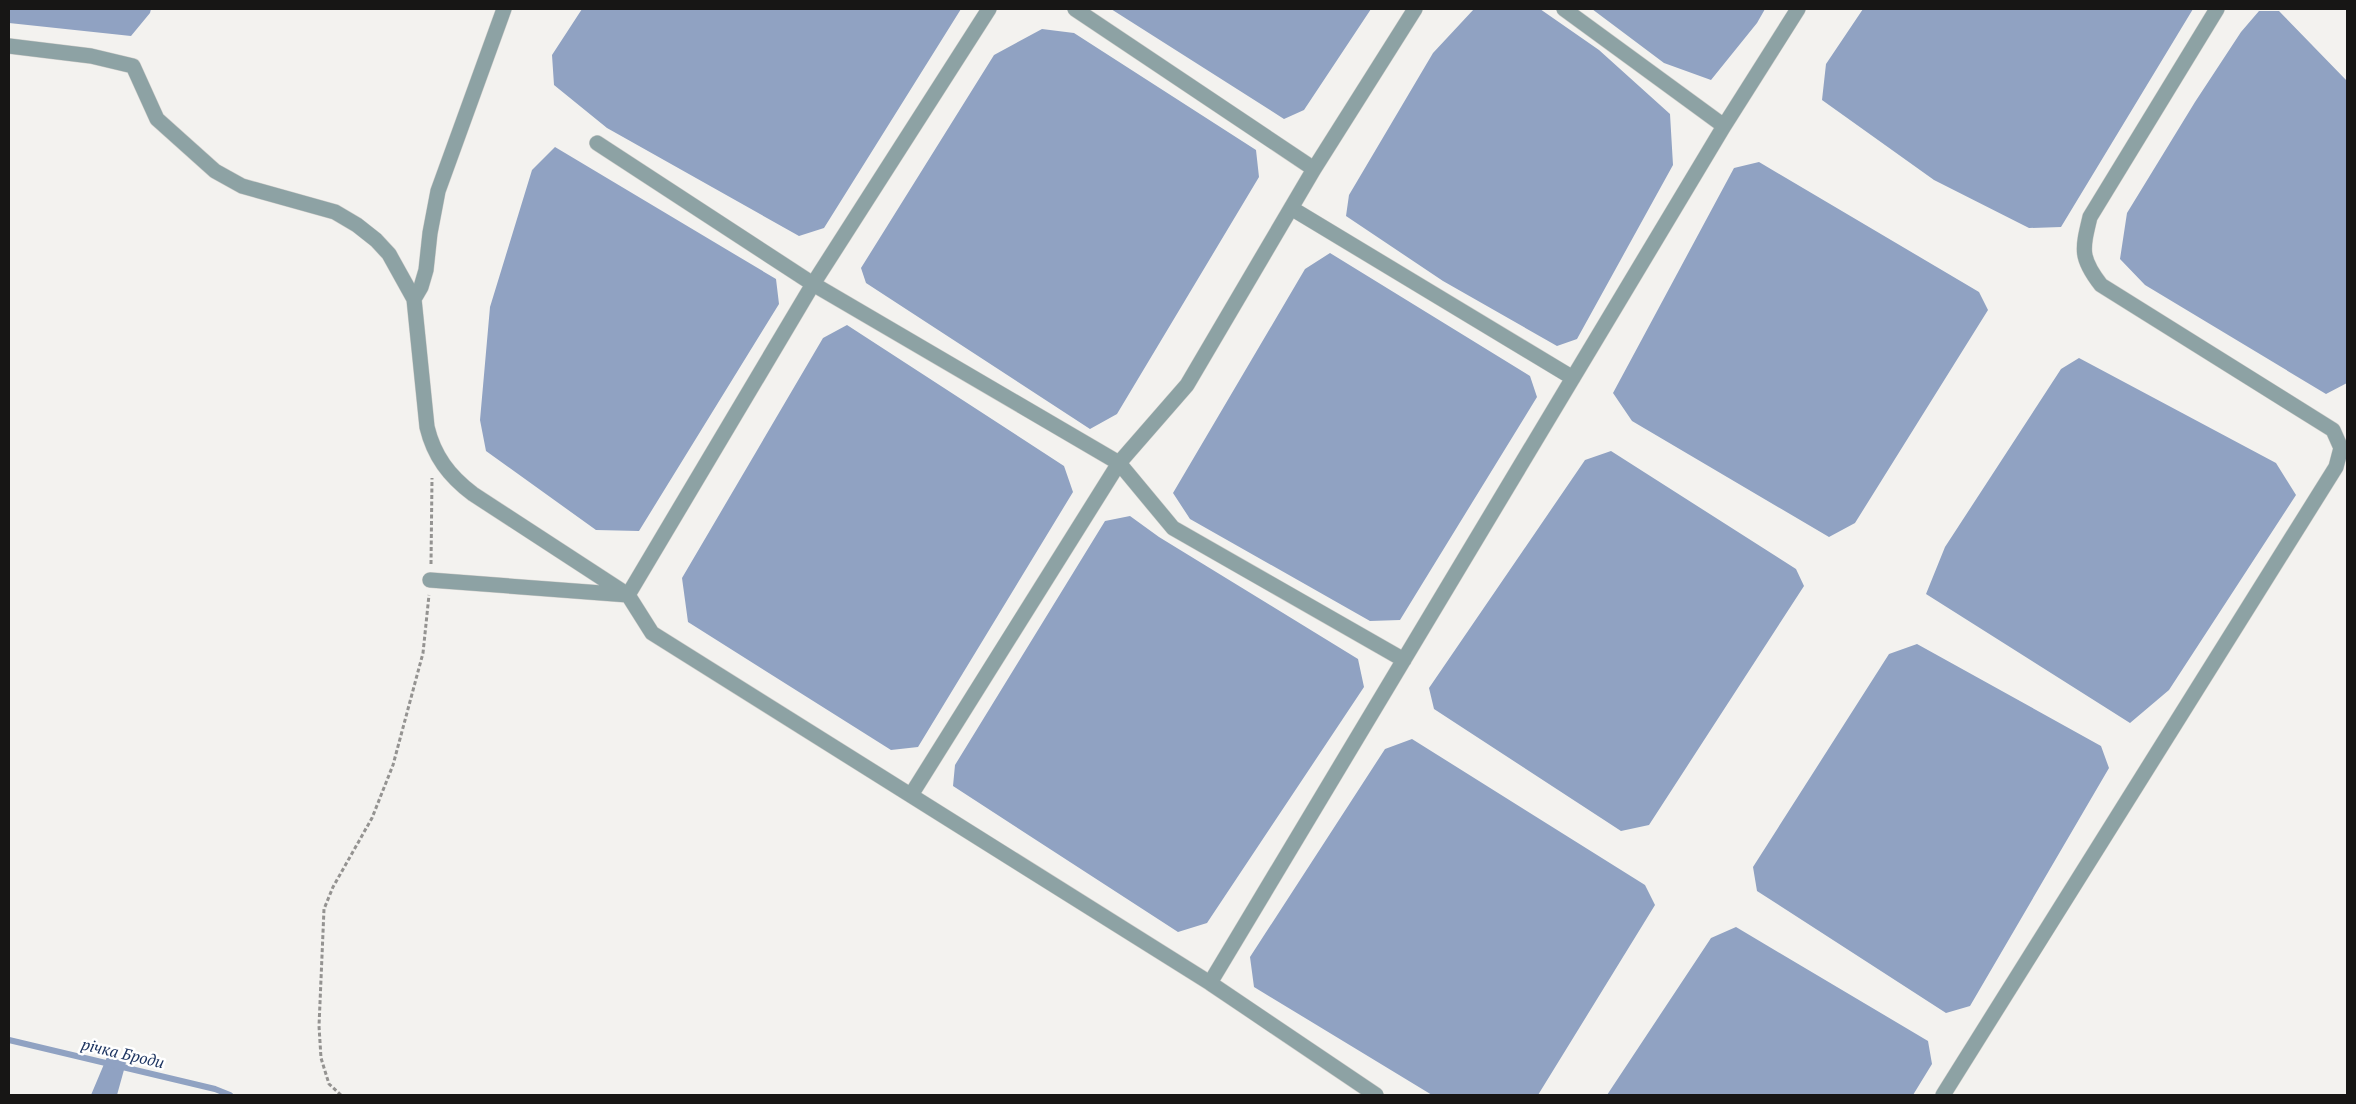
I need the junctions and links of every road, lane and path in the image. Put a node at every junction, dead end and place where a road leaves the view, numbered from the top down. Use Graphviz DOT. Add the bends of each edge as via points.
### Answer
graph roads {
  1 [pos="504,9"];
  2 [pos="989,9"];
  3 [pos="1075,9"];
  4 [pos="1415,9"];
  5 [pos="1564,9"];
  6 [pos="1798,9"];
  7 [pos="2217,9"];
  8 [pos="9,46"];
  9 [pos="1724,126"];
  10 [pos="596,143"];
  11 [pos="1314,169"];
  12 [pos="1291,208"];
  13 [pos="813,284"];
  14 [pos="414,300"];
  15 [pos="1573,378"];
  16 [pos="431,443"];
  17 [pos="1119,463"];
  18 [pos="430,580"];
  19 [pos="628,595"];
  20 [pos="1404,660"];
  21 [pos="911,795"];
  22 [pos="1210,984"];
  23 [pos="341,1095"];
  24 [pos="1376,1095"];
  25 [pos="1944,1095"];
  1 -- 14 [label="lane" via="438,191 426,270"];
  2 -- 13 [label="lane"];
  3 -- 11 [label="lane"];
  4 -- 11 [label="lane"];
  5 -- 9 [label="lane"];
  6 -- 9 [label="lane"];
  7 -- 25 [label="lane" via="2090,218 2083,245 2087,267 2101,286 2334,430 2340,448 2336,466"];
  8 -- 14 [label="lane" via="91,56 133,66 157,119 203,162 242,186 323,207 357,225 390,254"];
  9 -- 15 [label="lane"];
  10 -- 13 [label="lane"];
  11 -- 12 [label="lane"];
  12 -- 15 [label="lane"];
  12 -- 17 [label="lane" via="1187,384"];
  13 -- 17 [label="lane"];
  13 -- 19 [label="lane"];
  14 -- 16 [label="lane"];
  15 -- 20 [label="lane"];
  16 -- 18 [label="path"];
  16 -- 19 [label="lane" via="442,465 460,485"];
  17 -- 20 [label="lane" via="1173,528"];
  17 -- 21 [label="lane"];
  18 -- 19 [label="lane"];
  18 -- 23 [label="path" via="423,653 393,765 372,818 324,909 319,1016 321,1058 329,1084"];
  19 -- 21 [label="lane" via="652,633"];
  20 -- 22 [label="lane"];
  21 -- 22 [label="lane"];
  22 -- 24 [label="lane"];
}
